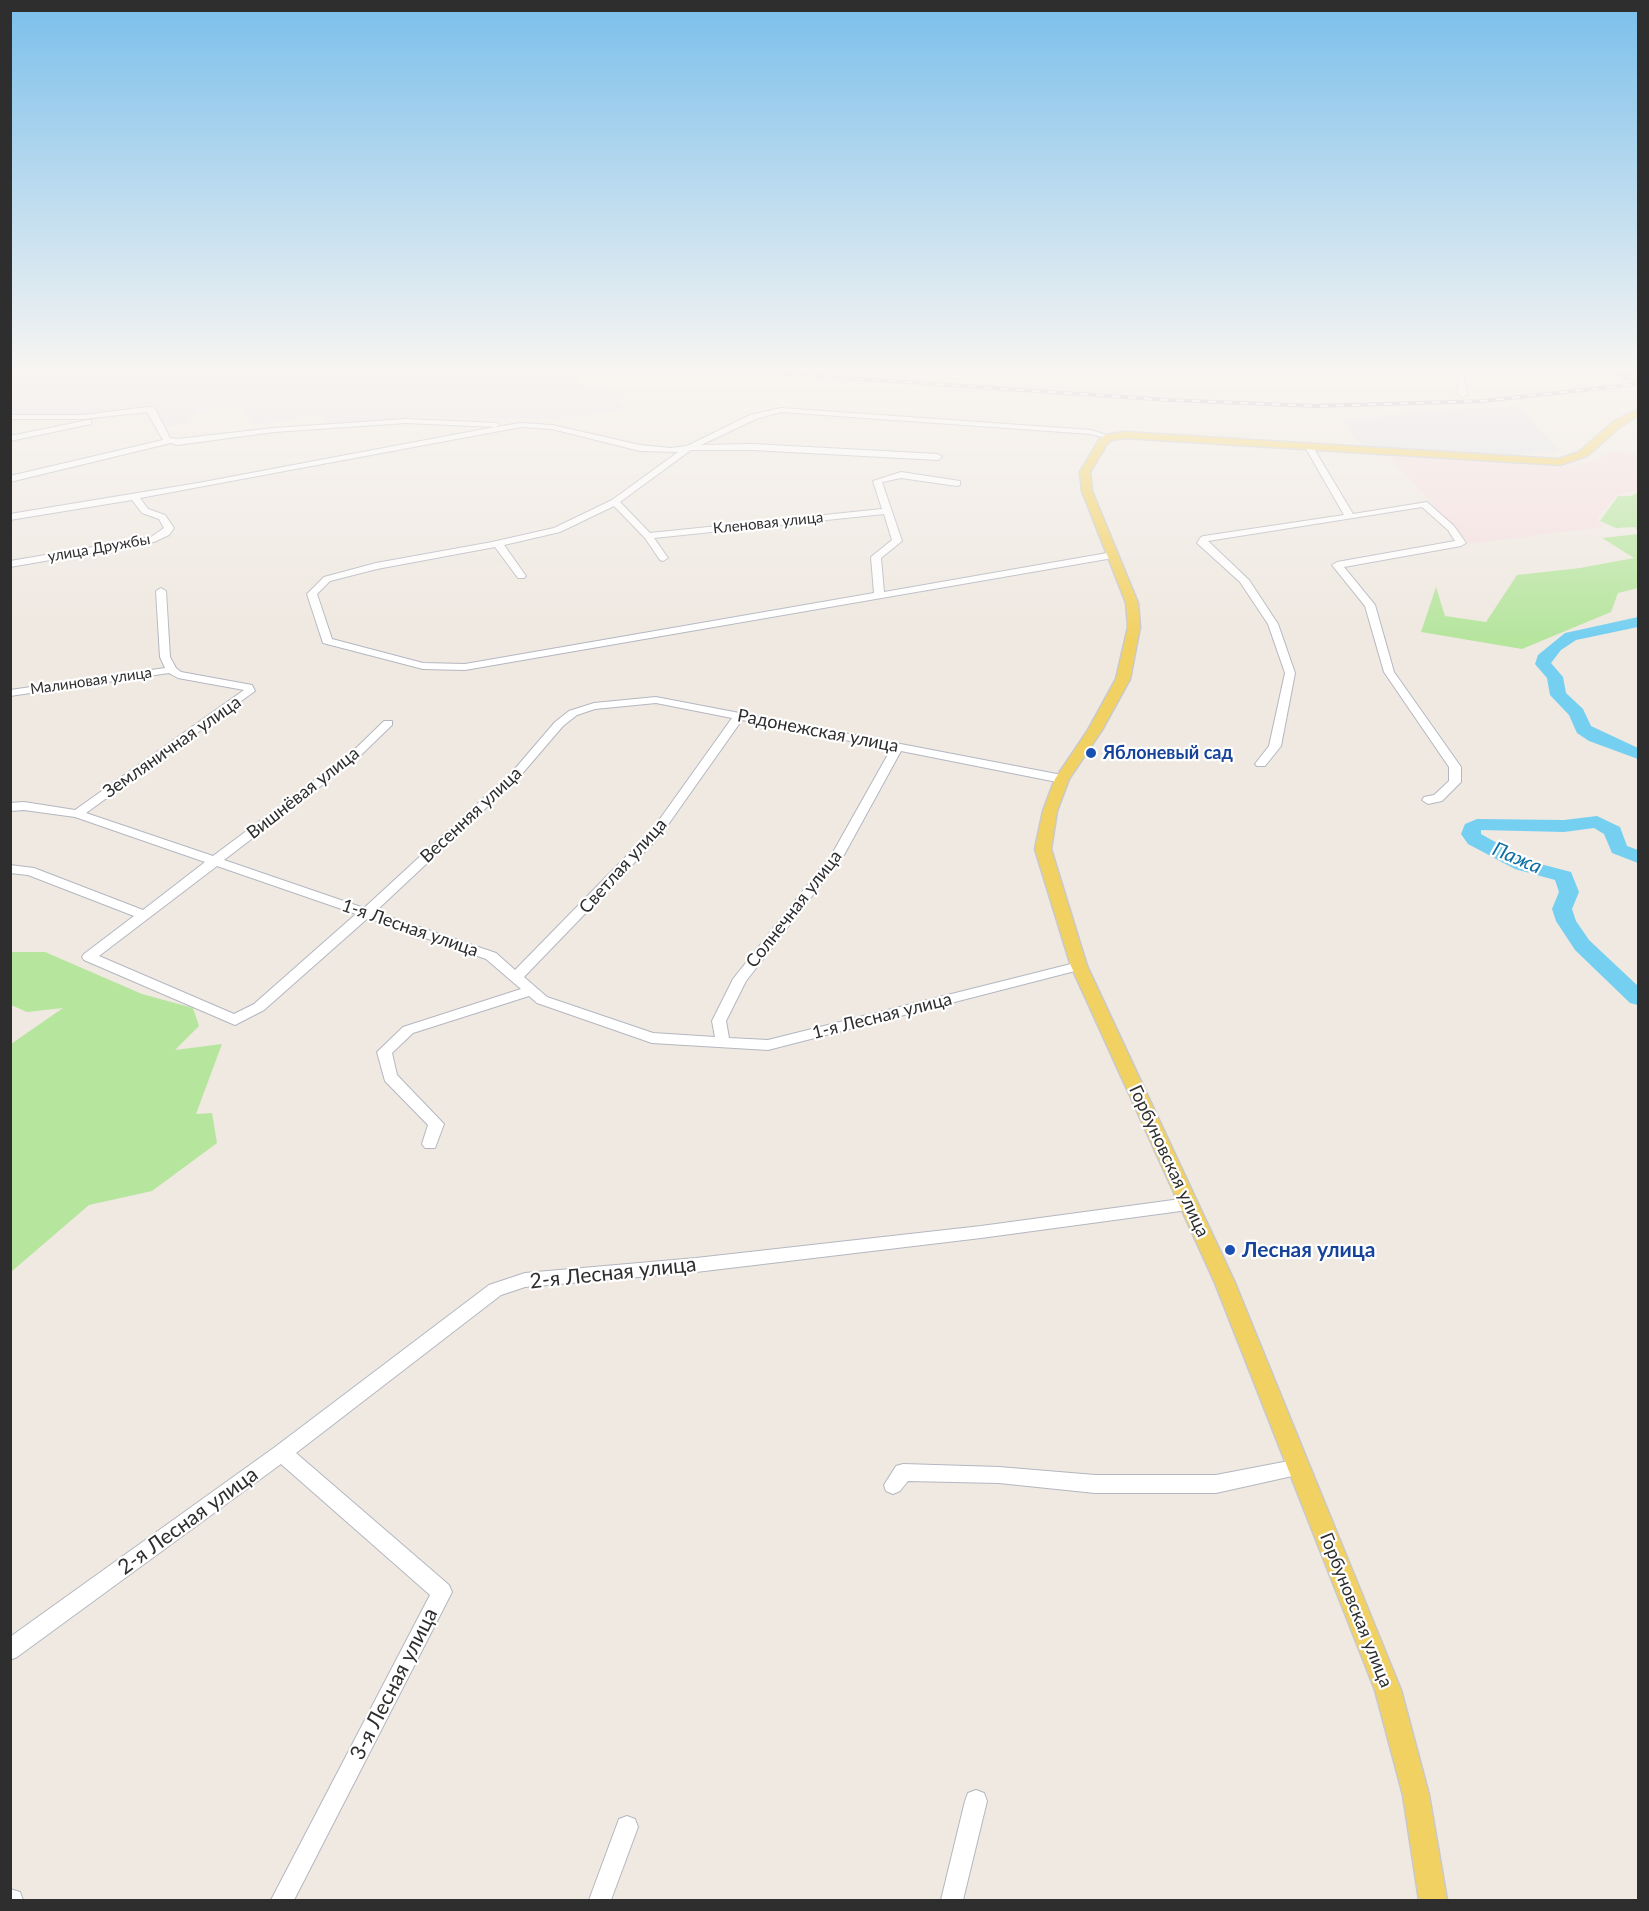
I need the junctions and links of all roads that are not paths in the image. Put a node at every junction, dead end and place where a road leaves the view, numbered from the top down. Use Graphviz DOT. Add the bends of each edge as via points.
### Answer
graph roads {
  1 [pos="90,460"];
  2 [pos="327,460"];
  3 [pos="672,460"];
  4 [pos="1091,460"];
  5 [pos="1317,460"];
  6 [pos="1530,460"];
  7 [pos="1567,460"];
  8 [pos="10,479"];
  9 [pos="957,483"];
  10 [pos="134,496"];
  11 [pos="615,502"];
  12 [pos="888,511"];
  13 [pos="1350,516"];
  14 [pos="10,517"];
  15 [pos="648,536"];
  16 [pos="498,544"];
  17 [pos="1113,555"];
  18 [pos="663,558"];
  19 [pos="10,564"];
  20 [pos="521,576"];
  21 [pos="161,591"];
  22 [pos="879,594"];
  23 [pos="171,670"];
  24 [pos="10,693"];
  25 [pos="573,713"];
  26 [pos="740,716"];
  27 [pos="388,723"];
  28 [pos="898,747"];
  29 [pos="1260,764"];
  30 [pos="1062,779"];
  31 [pos="1428,800"];
  32 [pos="10,807"];
  33 [pos="77,814"];
  34 [pos="216,860"];
  35 [pos="10,869"];
  36 [pos="366,913"];
  37 [pos="144,915"];
  38 [pos="1079,966"];
  39 [pos="516,977"];
  40 [pos="531,991"];
  41 [pos="723,1042"];
  42 [pos="430,1144"];
  43 [pos="1188,1203"];
  44 [pos="282,1453"];
  45 [pos="1299,1467"];
  46 [pos="893,1485"];
  47 [pos="10,1650"];
  48 [pos="976,1801"];
  49 [pos="627,1827"];
  50 [pos="282,1900"];
  51 [pos="600,1900"];
  52 [pos="952,1900"];
  53 [pos="1433,1900"];
  1 -- 8 [label="street"];
  2 -- 10 [label="street"];
  3 -- 11 [label="street"];
  4 -- 17 [label="main road, Горбуновская улица" via="1085,478"];
  5 -- 13 [label="street"];
  6 -- 7 [label="main road"];
  9 -- 12 [label="street" via="901,475 877,481"];
  10 -- 14 [label="street"];
  10 -- 19 [label="street, улица Дружбы" via="145,511 162,517 170,528 166,533 154,539"];
  11 -- 15 [label="street"];
  11 -- 16 [label="street" via="557,530"];
  12 -- 15 [label="street, Кленовая улица"];
  12 -- 22 [label="street" via="897,542 876,557"];
  13 -- 29 [label="street" via="1204,538 1202,543 1244,580 1273,624 1290,673 1275,746"];
  13 -- 31 [label="street" via="1424,504 1451,528 1461,543 1337,565 1370,605 1389,672 1455,767 1455,782 1438,798"];
  15 -- 18 [label="street"];
  16 -- 20 [label="street"];
  16 -- 22 [label="street" via="327,579 312,594 327,641 423,666 465,667"];
  17 -- 22 [label="street"];
  17 -- 30 [label="main road, Горбуновская улица" via="1134,615 1123,679"];
  21 -- 23 [label="street" via="165,657"];
  23 -- 24 [label="street, Малиновая улица"];
  23 -- 33 [label="street, Земляничная улица" via="178,675 248,687 250,691"];
  25 -- 26 [label="street, Радонежская улица" via="594,706 656,700"];
  25 -- 36 [label="street, Весенняя улица" via="518,773"];
  26 -- 28 [label="street, Радонежская улица"];
  26 -- 39 [label="street, Светлая улица" via="656,833"];
  27 -- 34 [label="street, Вишнёвая улица" via="356,754"];
  28 -- 30 [label="street, Радонежская улица"];
  28 -- 41 [label="street, Солнечная улица" via="838,855 740,979 719,1021"];
  30 -- 38 [label="main road, Горбуновская улица" via="1050,811 1043,849"];
  32 -- 33 [label="street, 1-я Лесная улица"];
  33 -- 34 [label="street, 1-я Лесная улица"];
  34 -- 36 [label="street, 1-я Лесная улица"];
  34 -- 37 [label="street, Вишнёвая улица"];
  35 -- 37 [label="street" via="30,871"];
  36 -- 37 [label="street, Весенняя улица" via="259,1006 236,1020 89,957"];
  36 -- 39 [label="street, 1-я Лесная улица" via="491,956"];
  38 -- 41 [label="street, 1-я Лесная улица" via="768,1045"];
  38 -- 43 [label="main road, Горбуновская улица"];
  39 -- 40 [label="street, 1-я Лесная улица"];
  40 -- 41 [label="street, 1-я Лесная улица" via="542,1000 652,1038"];
  40 -- 42 [label="street" via="408,1030 384,1052 390,1077 436,1124"];
  43 -- 44 [label="street, 2-я Лесная улица" via="969,1233 525,1280 495,1290"];
  43 -- 45 [label="main road, Горбуновская улица" via="1225,1283"];
  44 -- 47 [label="street, 2-я Лесная улица"];
  44 -- 50 [label="street, 3-я Лесная улица" via="442,1592"];
  45 -- 46 [label="street" via="1216,1484 1095,1484 903,1472"];
  45 -- 53 [label="main road, Горбуновская улица" via="1388,1690 1416,1795"];
  48 -- 52 [label="street"];
  49 -- 51 [label="street"];
}
